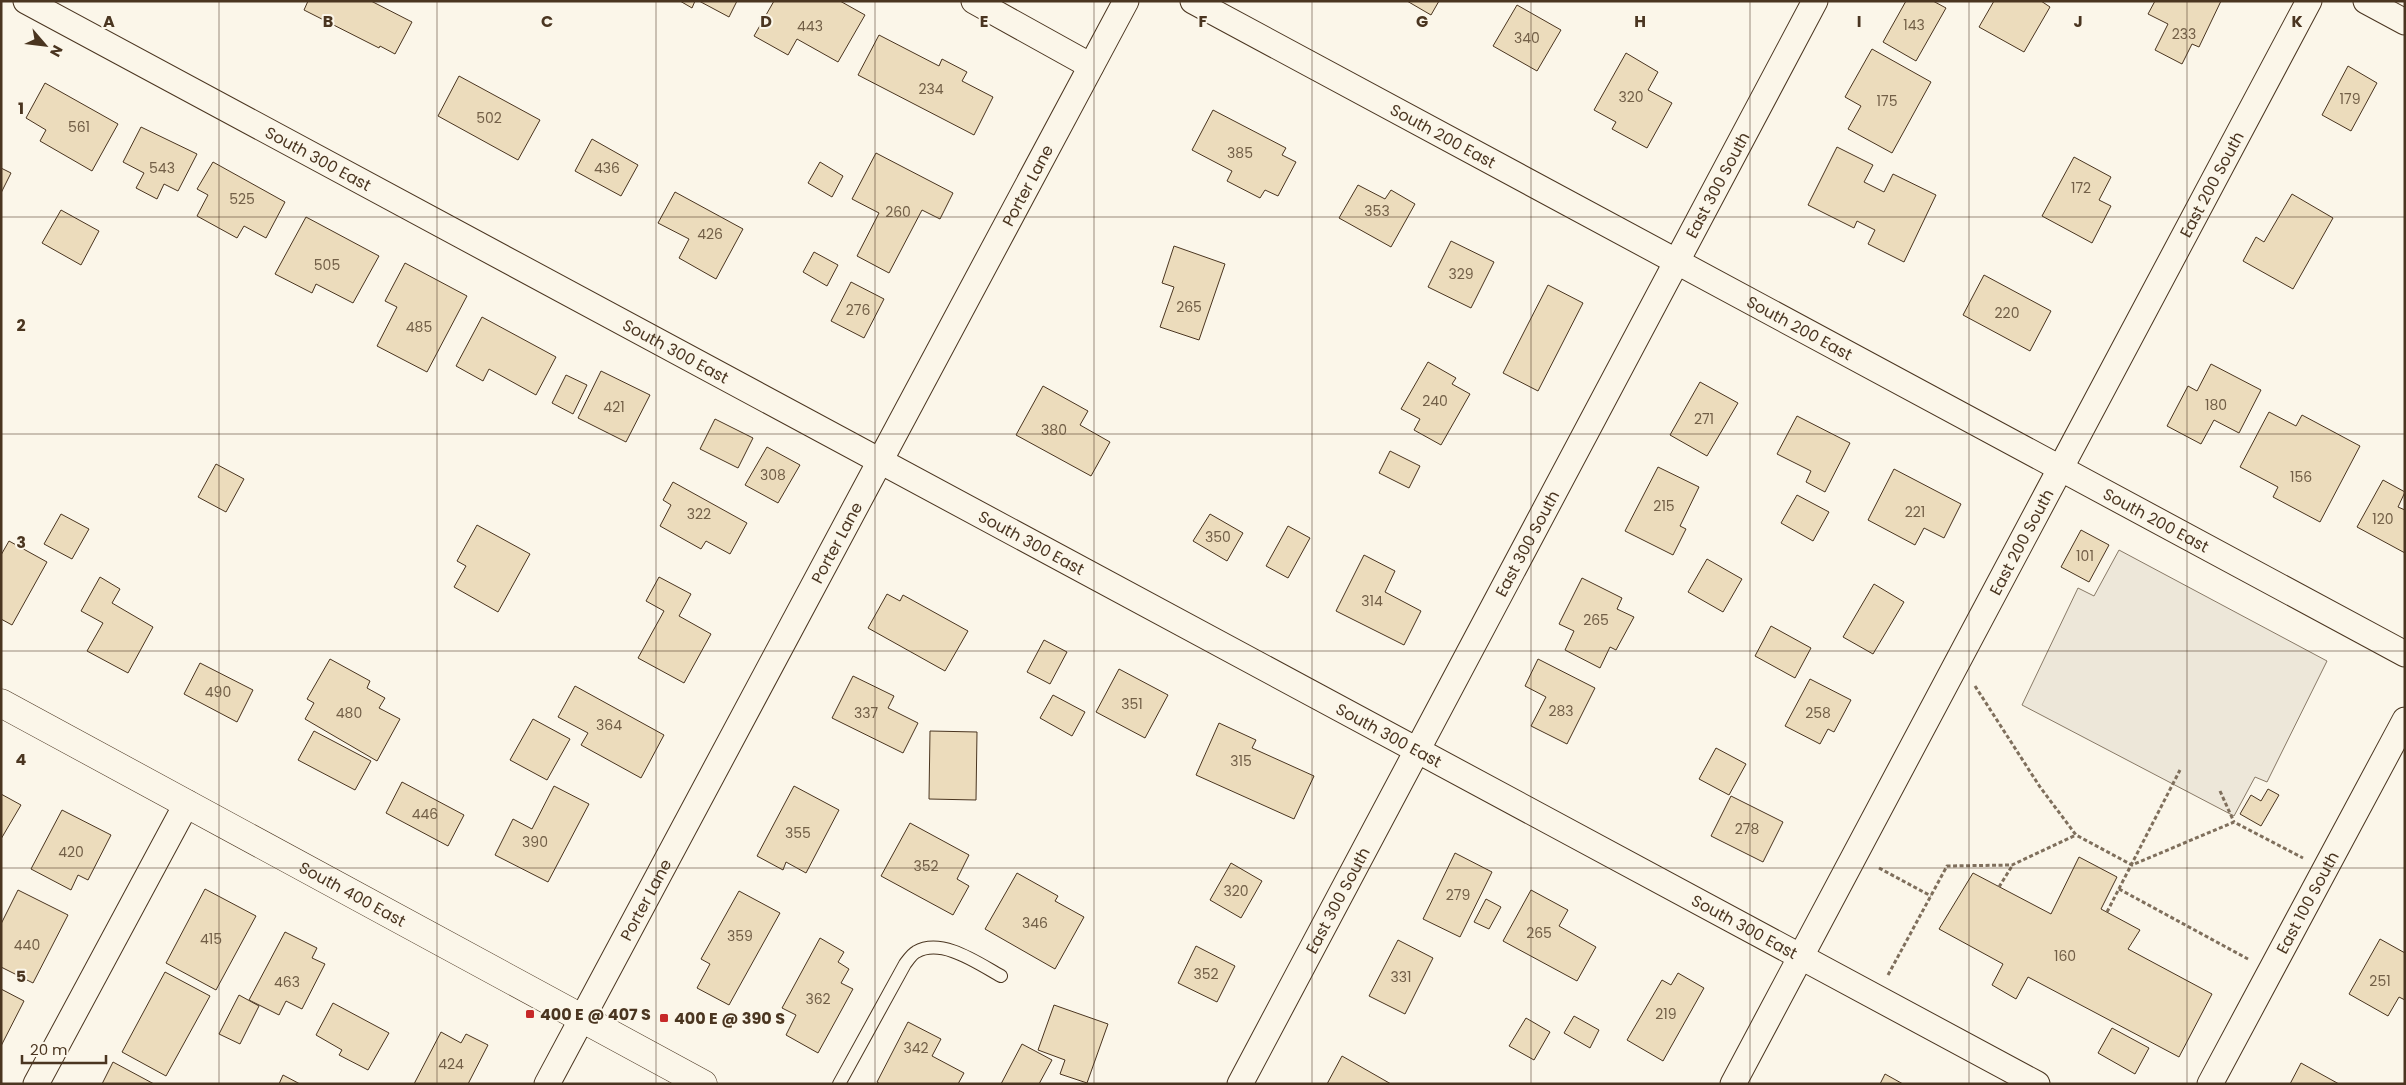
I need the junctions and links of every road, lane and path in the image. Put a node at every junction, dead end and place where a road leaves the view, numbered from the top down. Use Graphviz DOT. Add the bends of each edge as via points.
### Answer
graph roads {
  1 [pos="26,1"];
  2 [pos="974,1"];
  3 [pos="1126,1"];
  4 [pos="1194,1"];
  5 [pos="1815,1"];
  6 [pos="2309,1"];
  7 [pos="2366,1"];
  8 [pos="2405,22"];
  9 [pos="1091,66"];
  10 [pos="1677,262"];
  11 [pos="880,460"];
  12 [pos="2060,468"];
  13 [pos="2405,654"];
  14 [pos="1958,661"];
  15 [pos="1,703"];
  16 [pos="2405,720"];
  17 [pos="1418,750"];
  18 [pos="2180,770"];
  19 [pos="2220,791"];
  20 [pos="187,803"];
  21 [pos="2234,822"];
  22 [pos="2076,835"];
  23 [pos="1855,855"];
  24 [pos="2012,865"];
  25 [pos="2132,865"];
  26 [pos="2325,870"];
  27 [pos="1998,887"];
  28 [pos="2119,889"];
  29 [pos="1931,896"];
  30 [pos="2107,912"];
  31 [pos="1801,956"];
  32 [pos="2270,972"];
  33 [pos="1001,976"];
  34 [pos="1876,996"];
  35 [pos="582,1017"];
  36 [pos="36,1084"];
  37 [pos="547,1084"];
  38 [pos="703,1084"];
  39 [pos="839,1084"];
  40 [pos="1240,1084"];
  41 [pos="1733,1084"];
  42 [pos="2037,1084"];
  43 [pos="2210,1084"];
  1 -- 11 [label="street, South 300 East"];
  2 -- 9 [label="street"];
  3 -- 9 [label="street, Porter Lane"];
  4 -- 10 [label="street, South 200 East"];
  5 -- 10 [label="street, East 300 South"];
  6 -- 12 [label="street, East 200 South"];
  7 -- 8 [label="street"];
  9 -- 11 [label="street, Porter Lane"];
  10 -- 12 [label="street, South 200 East"];
  10 -- 17 [label="street, East 300 South"];
  11 -- 17 [label="street, South 300 East"];
  11 -- 35 [label="street, Porter Lane"];
  12 -- 13 [label="street, South 200 East"];
  12 -- 14 [label="street, East 200 South"];
  14 -- 22 [label="path" via="2040,787"];
  14 -- 23 [label="street, East 200 South"];
  15 -- 20 [label="street, South 400 East"];
  16 -- 26 [label="street, East 100 South"];
  17 -- 31 [label="street, South 300 East"];
  17 -- 40 [label="street, East 300 South"];
  18 -- 25 [label="path"];
  19 -- 21 [label="path"];
  20 -- 35 [label="street, South 400 East"];
  20 -- 36 [label="street"];
  21 -- 25 [label="path"];
  21 -- 26 [label="path"];
  22 -- 24 [label="path"];
  22 -- 25 [label="path"];
  23 -- 29 [label="path"];
  23 -- 31 [label="street, East 200 South"];
  24 -- 27 [label="path"];
  24 -- 29 [label="path" via="1947,866"];
  25 -- 28 [label="path"];
  26 -- 32 [label="street, East 100 South"];
  28 -- 30 [label="path"];
  28 -- 32 [label="path"];
  29 -- 34 [label="path"];
  31 -- 34 [label="street, South 300 East"];
  31 -- 41 [label="street, East 200 South"];
  32 -- 43 [label="street, East 100 South"];
  33 -- 39 [label="lane" via="965,956 944,949 929,948 916,952 905,964"];
  34 -- 42 [label="street, South 300 East"];
  35 -- 37 [label="street, Porter Lane"];
  35 -- 38 [label="street, South 400 East"];
}
